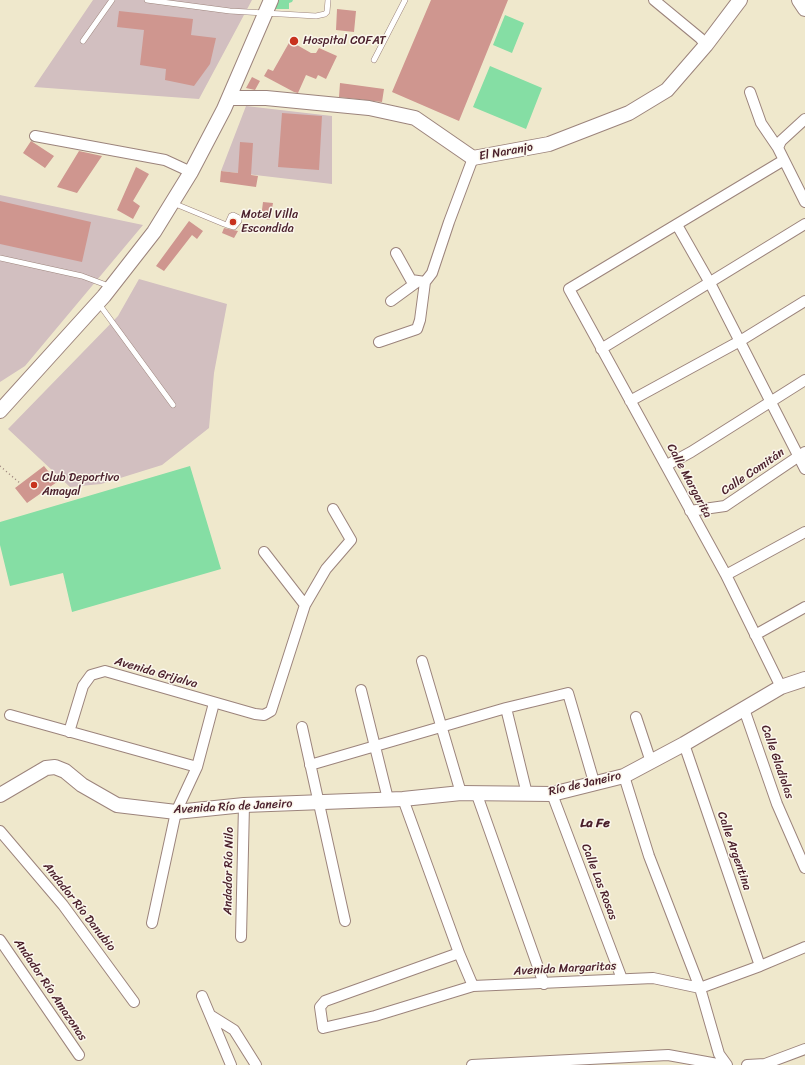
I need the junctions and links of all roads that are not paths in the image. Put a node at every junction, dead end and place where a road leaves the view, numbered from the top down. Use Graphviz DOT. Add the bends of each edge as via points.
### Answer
graph roads {
  1 [pos="112,0"];
  2 [pos="146,0"];
  3 [pos="328,0"];
  4 [pos="405,0"];
  5 [pos="654,0"];
  6 [pos="740,0"];
  7 [pos="799,0"];
  8 [pos="269,6"];
  9 [pos="805,9"];
  10 [pos="83,41"];
  11 [pos="706,45"];
  12 [pos="374,60"];
  13 [pos="750,92"];
  14 [pos="229,98"];
  15 [pos="805,119"];
  16 [pos="35,136"];
  17 [pos="778,148"];
  18 [pos="473,158"];
  19 [pos="784,160"];
  20 [pos="191,172"];
  21 [pos="173,202"];
  22 [pos="805,202"];
  23 [pos="805,224"];
  24 [pos="227,225"];
  25 [pos="677,225"];
  26 [pos="396,253"];
  27 [pos="0,258"];
  28 [pos="421,282"];
  29 [pos="710,283"];
  30 [pos="112,287"];
  31 [pos="391,301"];
  32 [pos="805,301"];
  33 [pos="98,303"];
  34 [pos="379,342"];
  35 [pos="740,342"];
  36 [pos="601,349"];
  37 [pos="805,380"];
  38 [pos="630,401"];
  39 [pos="771,401"];
  40 [pos="173,405"];
  41 [pos="0,411"];
  42 [pos="802,454"];
  43 [pos="667,465"];
  44 [pos="805,469"];
  45 [pos="333,509"];
  46 [pos="690,511"];
  47 [pos="805,532"];
  48 [pos="264,552"];
  49 [pos="726,575"];
  50 [pos="305,605"];
  51 [pos="805,607"];
  52 [pos="755,635"];
  53 [pos="422,661"];
  54 [pos="805,679"];
  55 [pos="781,687"];
  56 [pos="361,690"];
  57 [pos="214,703"];
  58 [pos="506,708"];
  59 [pos="744,709"];
  60 [pos="10,715"];
  61 [pos="636,717"];
  62 [pos="302,727"];
  63 [pos="441,727"];
  64 [pos="69,732"];
  65 [pos="684,744"];
  66 [pos="375,746"];
  67 [pos="650,762"];
  68 [pos="310,765"];
  69 [pos="197,767"];
  70 [pos="624,776"];
  71 [pos="594,782"];
  72 [pos="461,793"];
  73 [pos="527,794"];
  74 [pos="552,794"];
  75 [pos="0,795"];
  76 [pos="477,795"];
  77 [pos="388,799"];
  78 [pos="403,799"];
  79 [pos="318,803"];
  80 [pos="244,805"];
  81 [pos="176,812"];
  82 [pos="0,831"];
  83 [pos="805,868"];
  84 [pos="345,921"];
  85 [pos="152,923"];
  86 [pos="241,937"];
  87 [pos="0,940"];
  88 [pos="805,947"];
  89 [pos="459,953"];
  90 [pos="760,966"];
  91 [pos="622,979"];
  92 [pos="544,984"];
  93 [pos="473,986"];
  94 [pos="700,988"];
  95 [pos="202,996"];
  96 [pos="134,1002"];
  97 [pos="210,1015"];
  98 [pos="805,1048"];
  99 [pos="79,1055"];
  100 [pos="231,1065"];
  101 [pos="256,1065"];
  102 [pos="472,1065"];
  103 [pos="723,1065"];
  104 [pos="727,1065"];
  105 [pos="747,1065"];
  1 -- 10 [label="lane"];
  2 -- 8 [label="lane" via="230,12"];
  3 -- 8 [label="lane" via="328,10 325,14 316,16"];
  4 -- 12 [label="lane"];
  5 -- 11 [label="street"];
  6 -- 11 [label="street, El Naranjo"];
  7 -- 9 [label="street"];
  8 -- 14 [label="street"];
  11 -- 18 [label="street, El Naranjo" via="667,90 629,113 549,144"];
  13 -- 17 [label="street" via="761,123"];
  14 -- 18 [label="street, El Naranjo" via="266,98 369,108 415,118"];
  14 -- 20 [label="street"];
  15 -- 17 [label="street" via="781,141"];
  16 -- 20 [label="street" via="165,160"];
  17 -- 19 [label="street"];
  18 -- 28 [label="street" via="448,222 432,273"];
  19 -- 22 [label="street"];
  19 -- 25 [label="street"];
  20 -- 21 [label="street"];
  21 -- 24 [label="lane"];
  21 -- 30 [label="street" via="154,232"];
  23 -- 29 [label="street"];
  25 -- 29 [label="street"];
  25 -- 36 [label="street, Calle Margarita" via="569,289"];
  26 -- 28 [label="street" via="411,280"];
  27 -- 30 [label="lane" via="82,276"];
  28 -- 31 [label="street"];
  28 -- 34 [label="street" via="420,320 417,328"];
  29 -- 35 [label="street"];
  29 -- 36 [label="street"];
  30 -- 33 [label="street"];
  32 -- 35 [label="street"];
  33 -- 40 [label="lane"];
  33 -- 41 [label="street"];
  35 -- 38 [label="street"];
  35 -- 39 [label="street"];
  36 -- 38 [label="street, Calle Margarita"];
  37 -- 39 [label="street"];
  38 -- 43 [label="street, Calle Margarita"];
  39 -- 42 [label="street"];
  39 -- 43 [label="street"];
  42 -- 44 [label="street"];
  42 -- 46 [label="street, Calle Comitán" via="726,506"];
  43 -- 46 [label="street, Calle Margarita"];
  45 -- 50 [label="street" via="351,540 326,569"];
  46 -- 49 [label="street, Calle Margarita"];
  47 -- 49 [label="street"];
  48 -- 50 [label="street"];
  49 -- 52 [label="street, Calle Margarita"];
  50 -- 57 [label="street, Avenida Grijalva" via="271,711 264,715 255,714"];
  51 -- 52 [label="street"];
  52 -- 55 [label="street, Calle Margarita"];
  53 -- 63 [label="street"];
  54 -- 55 [label="street, Río de Janeiro"];
  55 -- 59 [label="street, Río de Janeiro"];
  56 -- 66 [label="street"];
  57 -- 64 [label="street, Avenida Grijalva" via="105,671 91,675 84,686"];
  57 -- 69 [label="street"];
  58 -- 63 [label="street"];
  58 -- 71 [label="street" via="568,693"];
  58 -- 73 [label="street"];
  59 -- 65 [label="street, Río de Janeiro"];
  59 -- 83 [label="street, Calle Gladiolas" via="777,804"];
  60 -- 64 [label="street"];
  61 -- 67 [label="street"];
  62 -- 68 [label="street"];
  63 -- 66 [label="street"];
  63 -- 72 [label="street"];
  64 -- 69 [label="street"];
  65 -- 67 [label="street, Río de Janeiro"];
  65 -- 90 [label="street, Calle Argentina"];
  66 -- 68 [label="street"];
  66 -- 77 [label="street"];
  67 -- 70 [label="street, Río de Janeiro"];
  68 -- 79 [label="street"];
  69 -- 81 [label="street"];
  70 -- 71 [label="street, Río de Janeiro"];
  70 -- 94 [label="street" via="649,856"];
  71 -- 74 [label="street, Río de Janeiro"];
  72 -- 76 [label="street, Río de Janeiro"];
  72 -- 78 [label="street, Río de Janeiro"];
  73 -- 74 [label="street, Río de Janeiro"];
  73 -- 76 [label="street, Río de Janeiro"];
  74 -- 91 [label="street, Calle Las Rosas"];
  75 -- 81 [label="street, Avenida Río de Janeiro" via="46,768 55,767 118,805"];
  76 -- 92 [label="street"];
  77 -- 78 [label="street, Río de Janeiro"];
  77 -- 79 [label="street, Río de Janeiro"];
  78 -- 89 [label="street"];
  79 -- 80 [label="street, Avenida Río de Janeiro"];
  79 -- 84 [label="street"];
  80 -- 81 [label="street, Avenida Río de Janeiro"];
  80 -- 86 [label="street, Andador Río Nilo"];
  81 -- 85 [label="street"];
  82 -- 96 [label="street, Andador Río Danubio" via="63,905"];
  87 -- 99 [label="street, Andador Río Amazonas"];
  88 -- 90 [label="street"];
  89 -- 93 [label="street"];
  89 -- 93 [label="street, Avenida Margaritas" via="325,1001 320,1007 323,1028 376,1016"];
  90 -- 94 [label="street"];
  91 -- 92 [label="street, Avenida Margaritas"];
  91 -- 94 [label="street, Avenida Margaritas" via="653,978"];
  92 -- 93 [label="street, Avenida Margaritas"];
  94 -- 104 [label="street" via="719,1054"];
  95 -- 97 [label="street"];
  97 -- 100 [label="street"];
  97 -- 101 [label="street" via="234,1030"];
  98 -- 105 [label="street" via="766,1064"];
  102 -- 103 [label="street" via="668,1055"];
}
